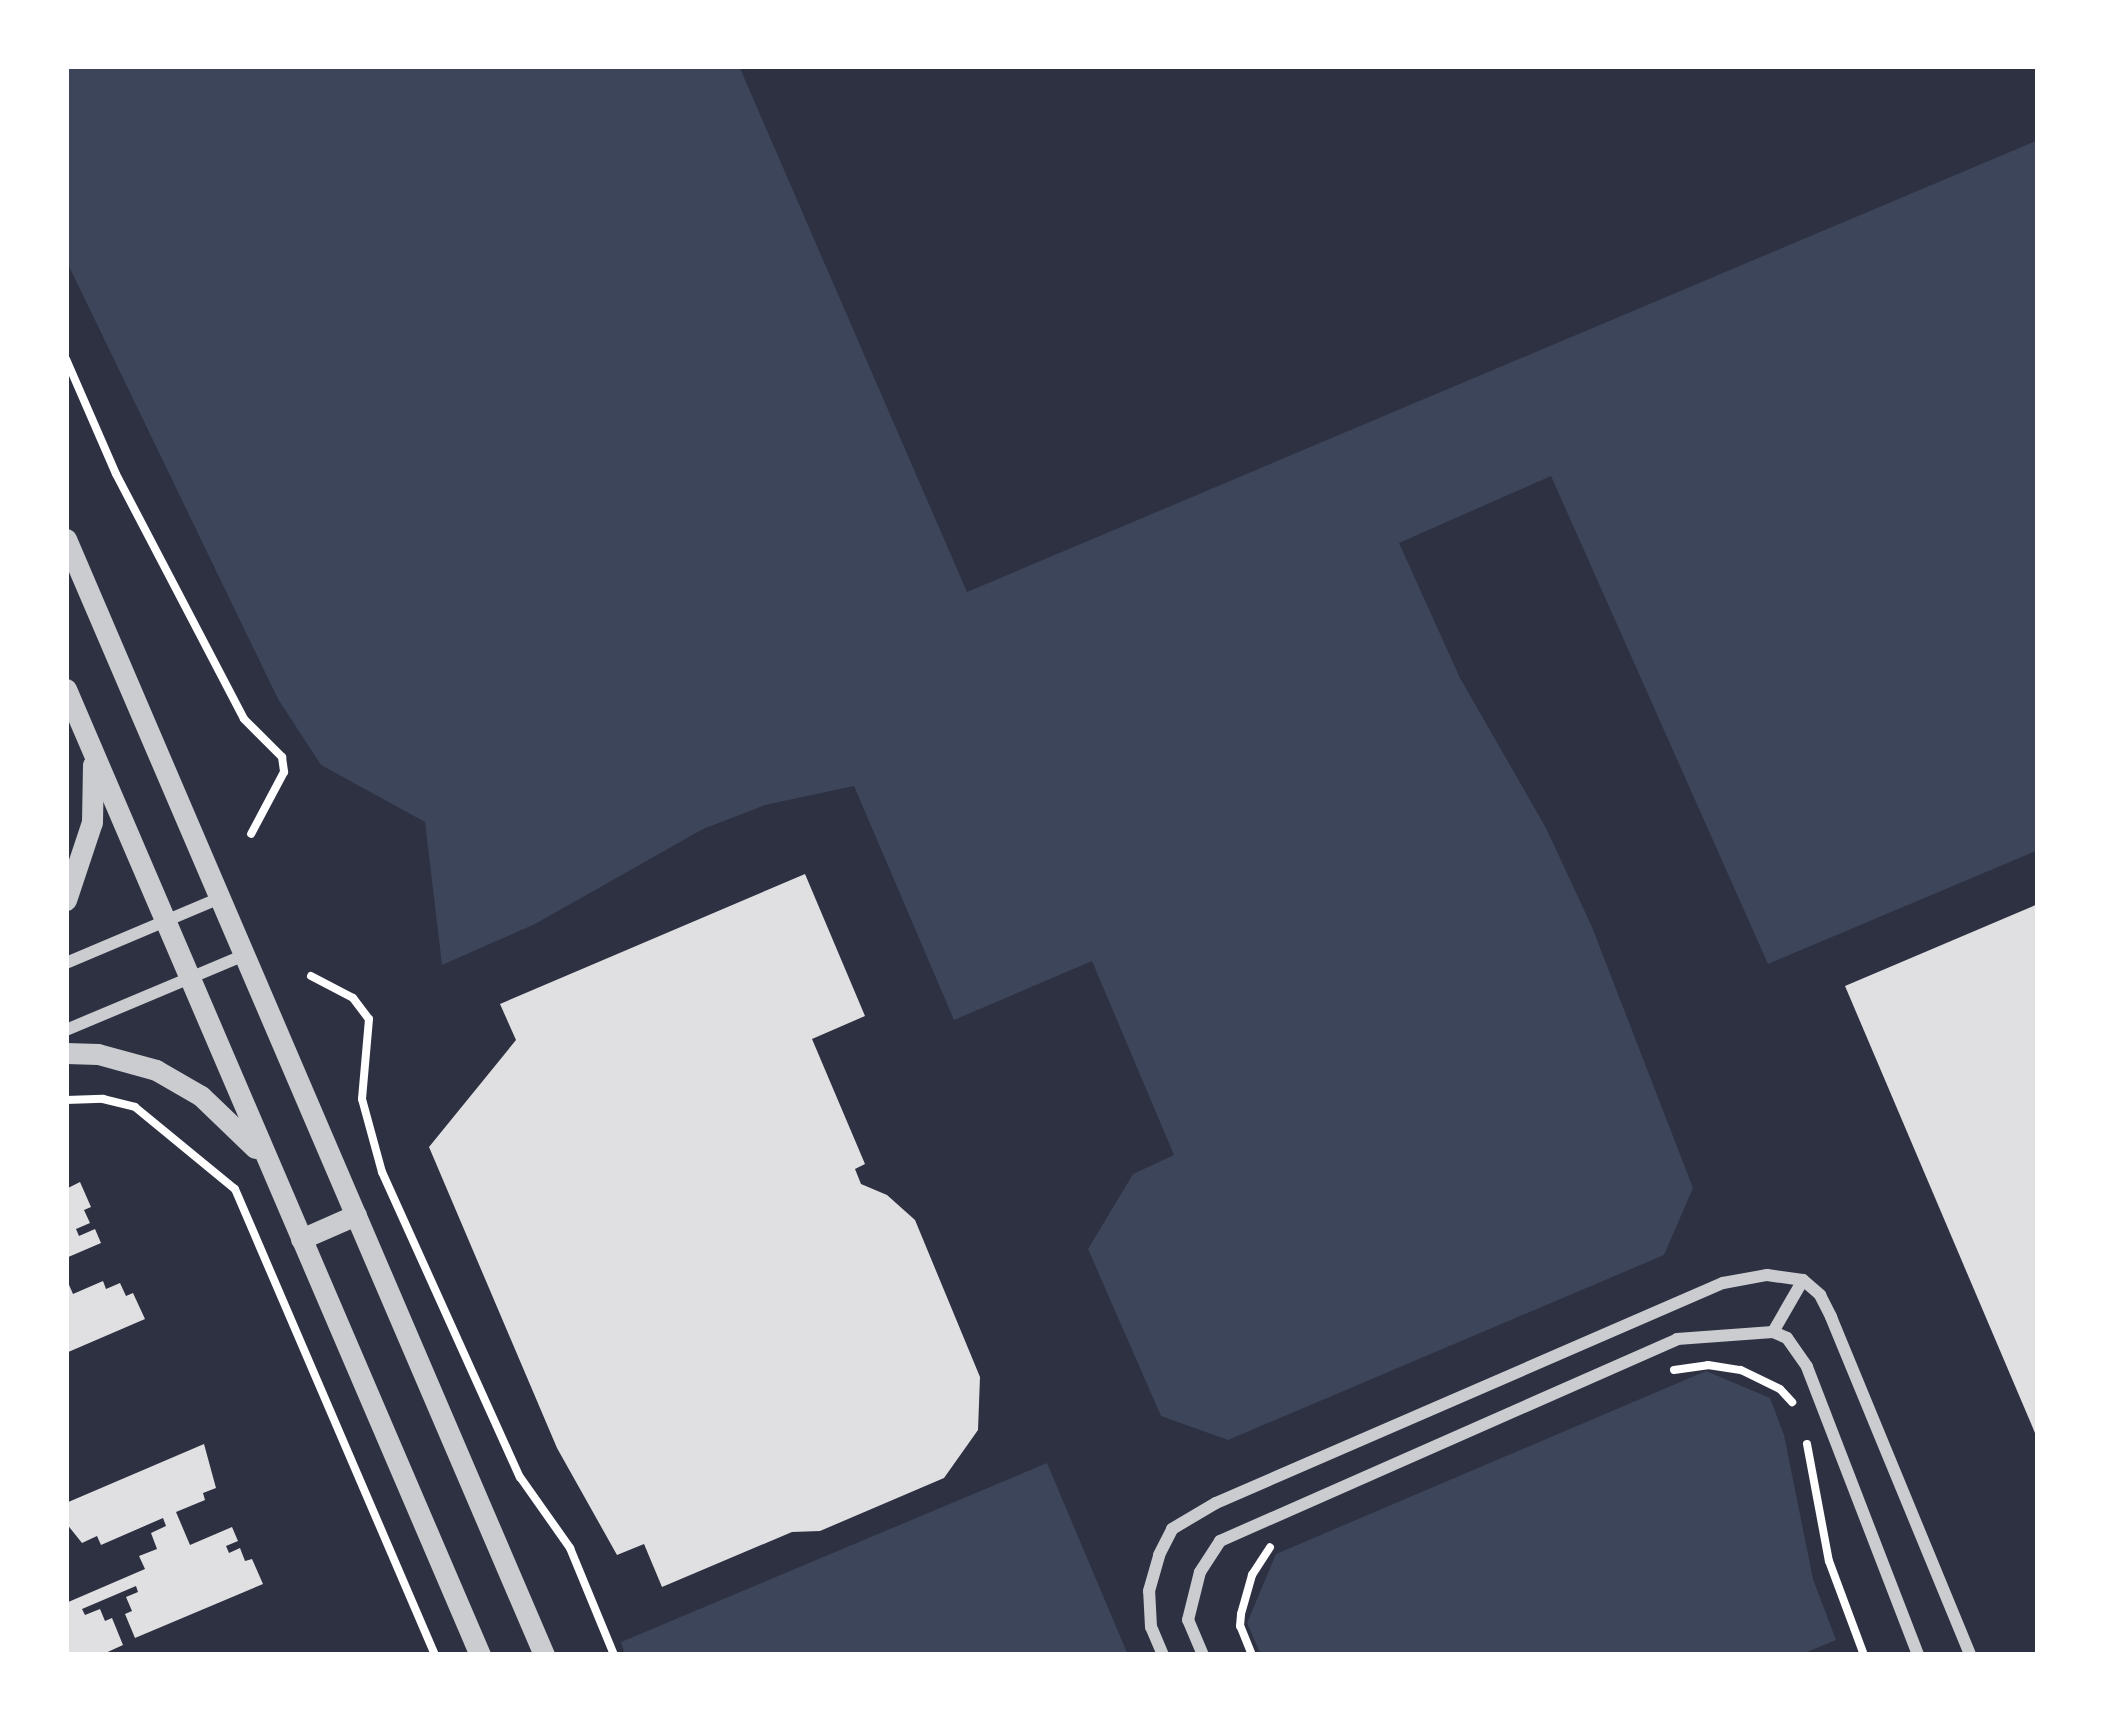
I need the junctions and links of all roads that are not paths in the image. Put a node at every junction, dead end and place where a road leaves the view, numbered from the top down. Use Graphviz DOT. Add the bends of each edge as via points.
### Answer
graph roads {
  1 [pos="66,539"];
  2 [pos="66,689"];
  3 [pos="93,753"];
  4 [pos="220,898"];
  5 [pos="66,900"];
  6 [pos="165,921"];
  7 [pos="244,956"];
  8 [pos="66,963"];
  9 [pos="190,978"];
  10 [pos="66,1030"];
  11 [pos="66,1053"];
  12 [pos="273,1172"];
  13 [pos="356,1215"];
  14 [pos="301,1239"];
  15 [pos="1803,1280"];
  16 [pos="1773,1332"];
  17 [pos="480,1655"];
  18 [pos="544,1655"];
  19 [pos="1162,1655"];
  20 [pos="1203,1655"];
  21 [pos="1918,1655"];
  22 [pos="1970,1655"];
  1 -- 4 [label="street"];
  2 -- 3 [label="street"];
  3 -- 5 [label="street" via="92,822"];
  3 -- 6 [label="street"];
  4 -- 6 [label="street"];
  4 -- 7 [label="street"];
  6 -- 8 [label="street"];
  6 -- 9 [label="street"];
  7 -- 9 [label="street"];
  7 -- 13 [label="street"];
  9 -- 10 [label="street"];
  9 -- 12 [label="street"];
  11 -- 12 [label="street" via="156,1070 201,1096"];
  12 -- 14 [label="street"];
  13 -- 14 [label="street"];
  13 -- 18 [label="street"];
  14 -- 17 [label="street"];
  15 -- 16 [label="street"];
  15 -- 19 [label="street" via="1723,1282 1172,1529 1149,1591"];
  15 -- 22 [label="street" via="1831,1317"];
  16 -- 20 [label="street" via="1677,1339 1220,1541 1200,1572 1188,1620"];
  16 -- 21 [label="street" via="1787,1337 1807,1367"];
}
